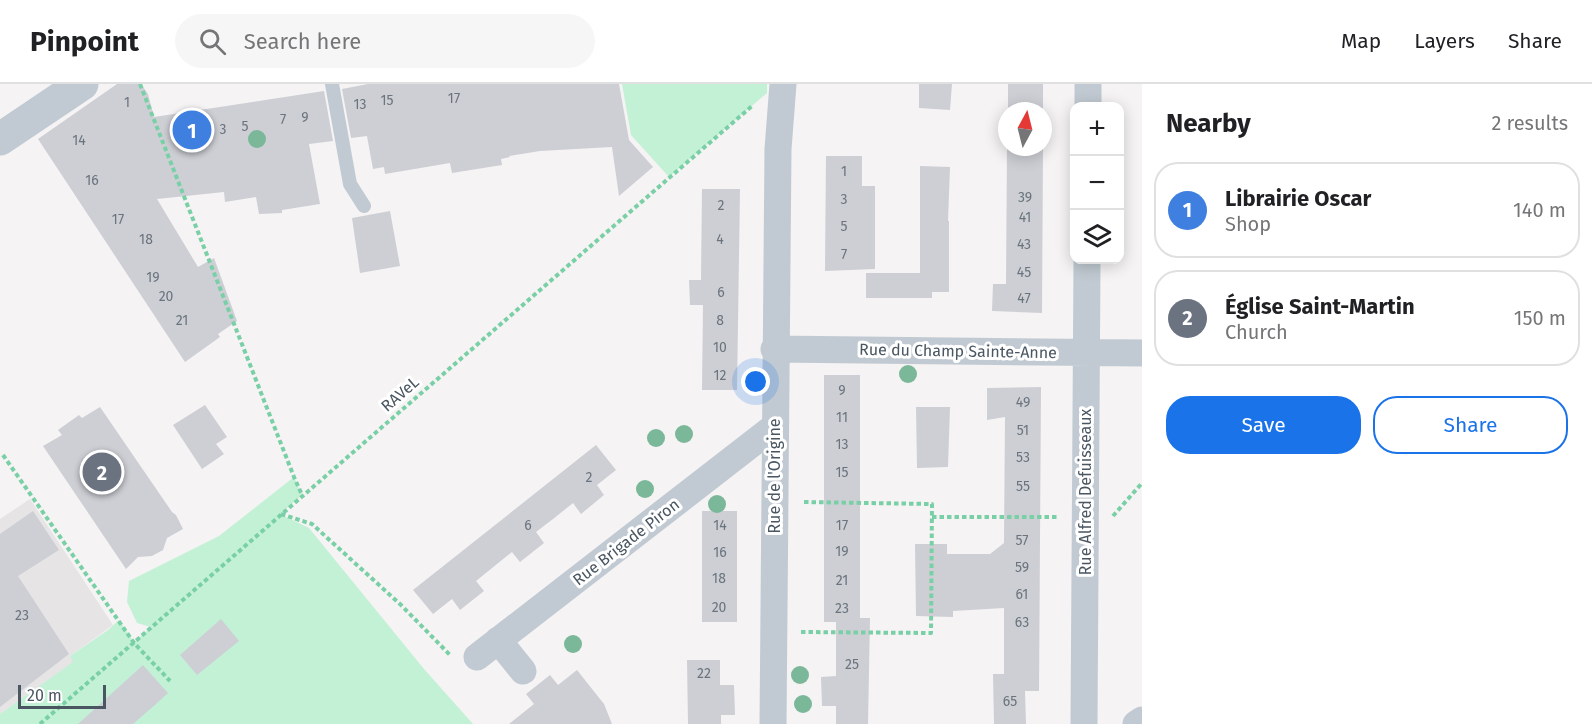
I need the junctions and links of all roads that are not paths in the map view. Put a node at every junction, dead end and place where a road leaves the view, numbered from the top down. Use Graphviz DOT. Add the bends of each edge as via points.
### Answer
graph roads {
  1 [pos="332,84"];
  2 [pos="783,84"];
  3 [pos="1088,84"];
  4 [pos="76,88"];
  5 [pos="1088,102"];
  6 [pos="0,139"];
  7 [pos="364,206"];
  8 [pos="1087,264"];
  9 [pos="774,349"];
  10 [pos="1086,352"];
  11 [pos="1142,353"];
  12 [pos="775,426"];
  13 [pos="498,640"];
  14 [pos="477,657"];
  15 [pos="523,671"];
  16 [pos="1142,720"];
  17 [pos="772,724"];
  18 [pos="1084,724"];
  19 [pos="1136,724"];
  1 -- 7 [label="lane" via="350,184"];
  2 -- 9 [label="street, Rue de l'Origine"];
  3 -- 5 [label="street"];
  4 -- 6 [label="street"];
  8 -- 10 [label="street, Rue Alfred Defuisseaux"];
  9 -- 10 [label="street, Rue du Champ Sainte-Anne"];
  9 -- 12 [label="street, Rue de l'Origine"];
  10 -- 11 [label="street, Rue du Champ Sainte-Anne"];
  10 -- 18 [label="street, Rue Alfred Defuisseaux"];
  12 -- 13 [label="street, Rue Brigade Piron"];
  12 -- 17 [label="street, Rue de l'Origine"];
  13 -- 14 [label="street, Rue Brigade Piron"];
  13 -- 15 [label="street"];
  16 -- 19 [label="street"];
}
